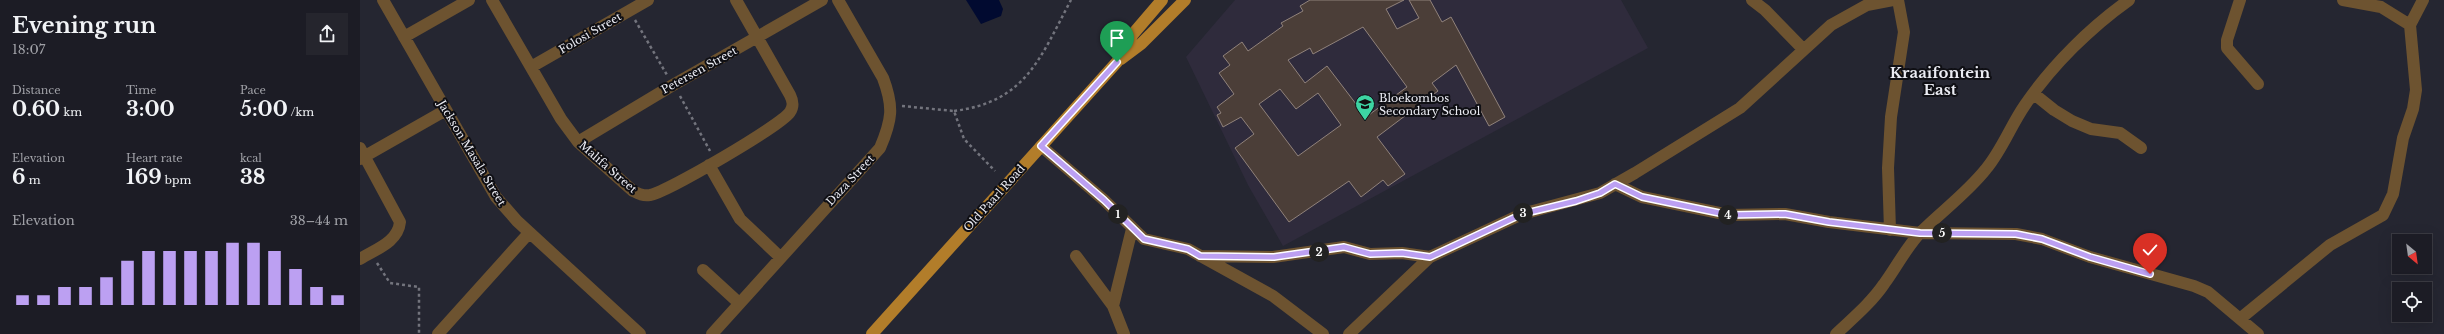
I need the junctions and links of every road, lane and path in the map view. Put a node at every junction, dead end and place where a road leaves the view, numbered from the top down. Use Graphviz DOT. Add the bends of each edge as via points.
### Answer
graph roads {
  1 [pos="383,0"];
  2 [pos="469,0"];
  3 [pos="492,0"];
  4 [pos="648,0"];
  5 [pos="736,0"];
  6 [pos="822,0"];
  7 [pos="838,0"];
  8 [pos="1071,0"];
  9 [pos="1162,0"];
  10 [pos="1185,0"];
  11 [pos="1752,0"];
  12 [pos="1893,0"];
  13 [pos="1898,0"];
  14 [pos="2129,0"];
  15 [pos="2240,0"];
  16 [pos="2343,0"];
  17 [pos="2423,0"];
  18 [pos="629,10"];
  19 [pos="2410,25"];
  20 [pos="404,37"];
  21 [pos="758,37"];
  22 [pos="1803,49"];
  23 [pos="1117,62"];
  24 [pos="531,67"];
  25 [pos="672,84"];
  26 [pos="2258,84"];
  27 [pos="2034,94"];
  28 [pos="892,105"];
  29 [pos="446,110"];
  30 [pos="954,111"];
  31 [pos="578,142"];
  32 [pos="1041,146"];
  33 [pos="2141,148"];
  34 [pos="362,155"];
  35 [pos="712,163"];
  36 [pos="995,171"];
  37 [pos="1615,184"];
  38 [pos="1132,229"];
  39 [pos="1890,230"];
  40 [pos="529,233"];
  41 [pos="1920,233"];
  42 [pos="371,252"];
  43 [pos="1076,256"];
  44 [pos="1200,256"];
  45 [pos="780,257"];
  46 [pos="1430,257"];
  47 [pos="360,259"];
  48 [pos="703,270"];
  49 [pos="739,303"];
  50 [pos="1113,306"];
  51 [pos="2241,318"];
  52 [pos="419,334"];
  53 [pos="438,334"];
  54 [pos="640,334"];
  55 [pos="712,334"];
  56 [pos="872,334"];
  57 [pos="1124,334"];
  58 [pos="1324,334"];
  59 [pos="1349,334"];
  60 [pos="1836,334"];
  61 [pos="2258,334"];
  1 -- 20 [label="street, Jackson Masala Street"];
  2 -- 20 [label="street"];
  3 -- 24 [label="street, Malifa Street"];
  4 -- 18 [label="street, Folosi Street"];
  5 -- 21 [label="street"];
  6 -- 21 [label="street, Petersen Street"];
  7 -- 28 [label="street, Daza Street" via="883,78"];
  8 -- 30 [label="path" via="1043,52 1026,77 1006,96 986,106"];
  9 -- 23 [label="main road, Old Paarl Road" via="1133,34"];
  10 -- 23 [label="main road, Old Paarl Road" via="1141,44"];
  11 -- 22 [label="street"];
  12 -- 22 [label="street" via="1867,4 1852,12 1830,25"];
  13 -- 39 [label="street" via="1904,32 1891,117"];
  14 -- 27 [label="street" via="2084,36"];
  15 -- 26 [label="street" via="2227,40 2227,48"];
  16 -- 19 [label="street" via="2381,7"];
  17 -- 19 [label="street"];
  18 -- 24 [label="street, Folosi Street"];
  18 -- 25 [label="path"];
  19 -- 51 [label="street" via="2416,90 2414,109 2399,157 2393,194 2383,215 2330,245"];
  20 -- 29 [label="street, Jackson Masala Street"];
  21 -- 25 [label="street, Petersen Street"];
  21 -- 35 [label="street, Malifa Street" via="790,95 793,107 781,121"];
  22 -- 37 [label="street" via="1740,108"];
  23 -- 32 [label="main road, Old Paarl Road"];
  24 -- 31 [label="street, Malifa Street" via="561,119"];
  25 -- 31 [label="street, Petersen Street"];
  25 -- 35 [label="path"];
  27 -- 33 [label="street" via="2072,121 2091,129 2120,133"];
  27 -- 41 [label="street" via="1987,169"];
  28 -- 30 [label="path"];
  28 -- 45 [label="street, Daza Street" via="890,121 880,148"];
  29 -- 34 [label="street"];
  29 -- 40 [label="street, Jackson Masala Street" via="496,197"];
  30 -- 36 [label="path" via="964,139"];
  31 -- 35 [label="street, Malifa Street" via="633,191 642,195 652,194"];
  32 -- 38 [label="street" via="1104,200"];
  32 -- 56 [label="main road, Old Paarl Road"];
  34 -- 42 [label="street" via="400,222 396,235"];
  35 -- 45 [label="street" via="740,219"];
  37 -- 39 [label="street" via="1642,197 1729,215 1785,214"];
  37 -- 46 [label="street" via="1600,193 1576,201 1522,214"];
  38 -- 44 [label="street" via="1144,239 1188,249"];
  38 -- 50 [label="street" via="1120,269"];
  39 -- 41 [label="street"];
  40 -- 53 [label="street"];
  40 -- 54 [label="street, Jackson Masala Street"];
  41 -- 51 [label="street" via="1990,232 2042,239 2090,257 2194,286 2208,292"];
  41 -- 60 [label="street" via="1883,286 1860,313"];
  42 -- 47 [label="street"];
  42 -- 52 [label="path" via="390,283 419,287"];
  43 -- 50 [label="street"];
  44 -- 46 [label="street" via="1274,257 1344,247 1370,254 1402,253"];
  44 -- 58 [label="street" via="1273,296"];
  45 -- 49 [label="street, Daza Street"];
  46 -- 59 [label="street"];
  48 -- 49 [label="street"];
  49 -- 55 [label="street, Daza Street"];
  50 -- 57 [label="street"];
  51 -- 61 [label="street"];
}
